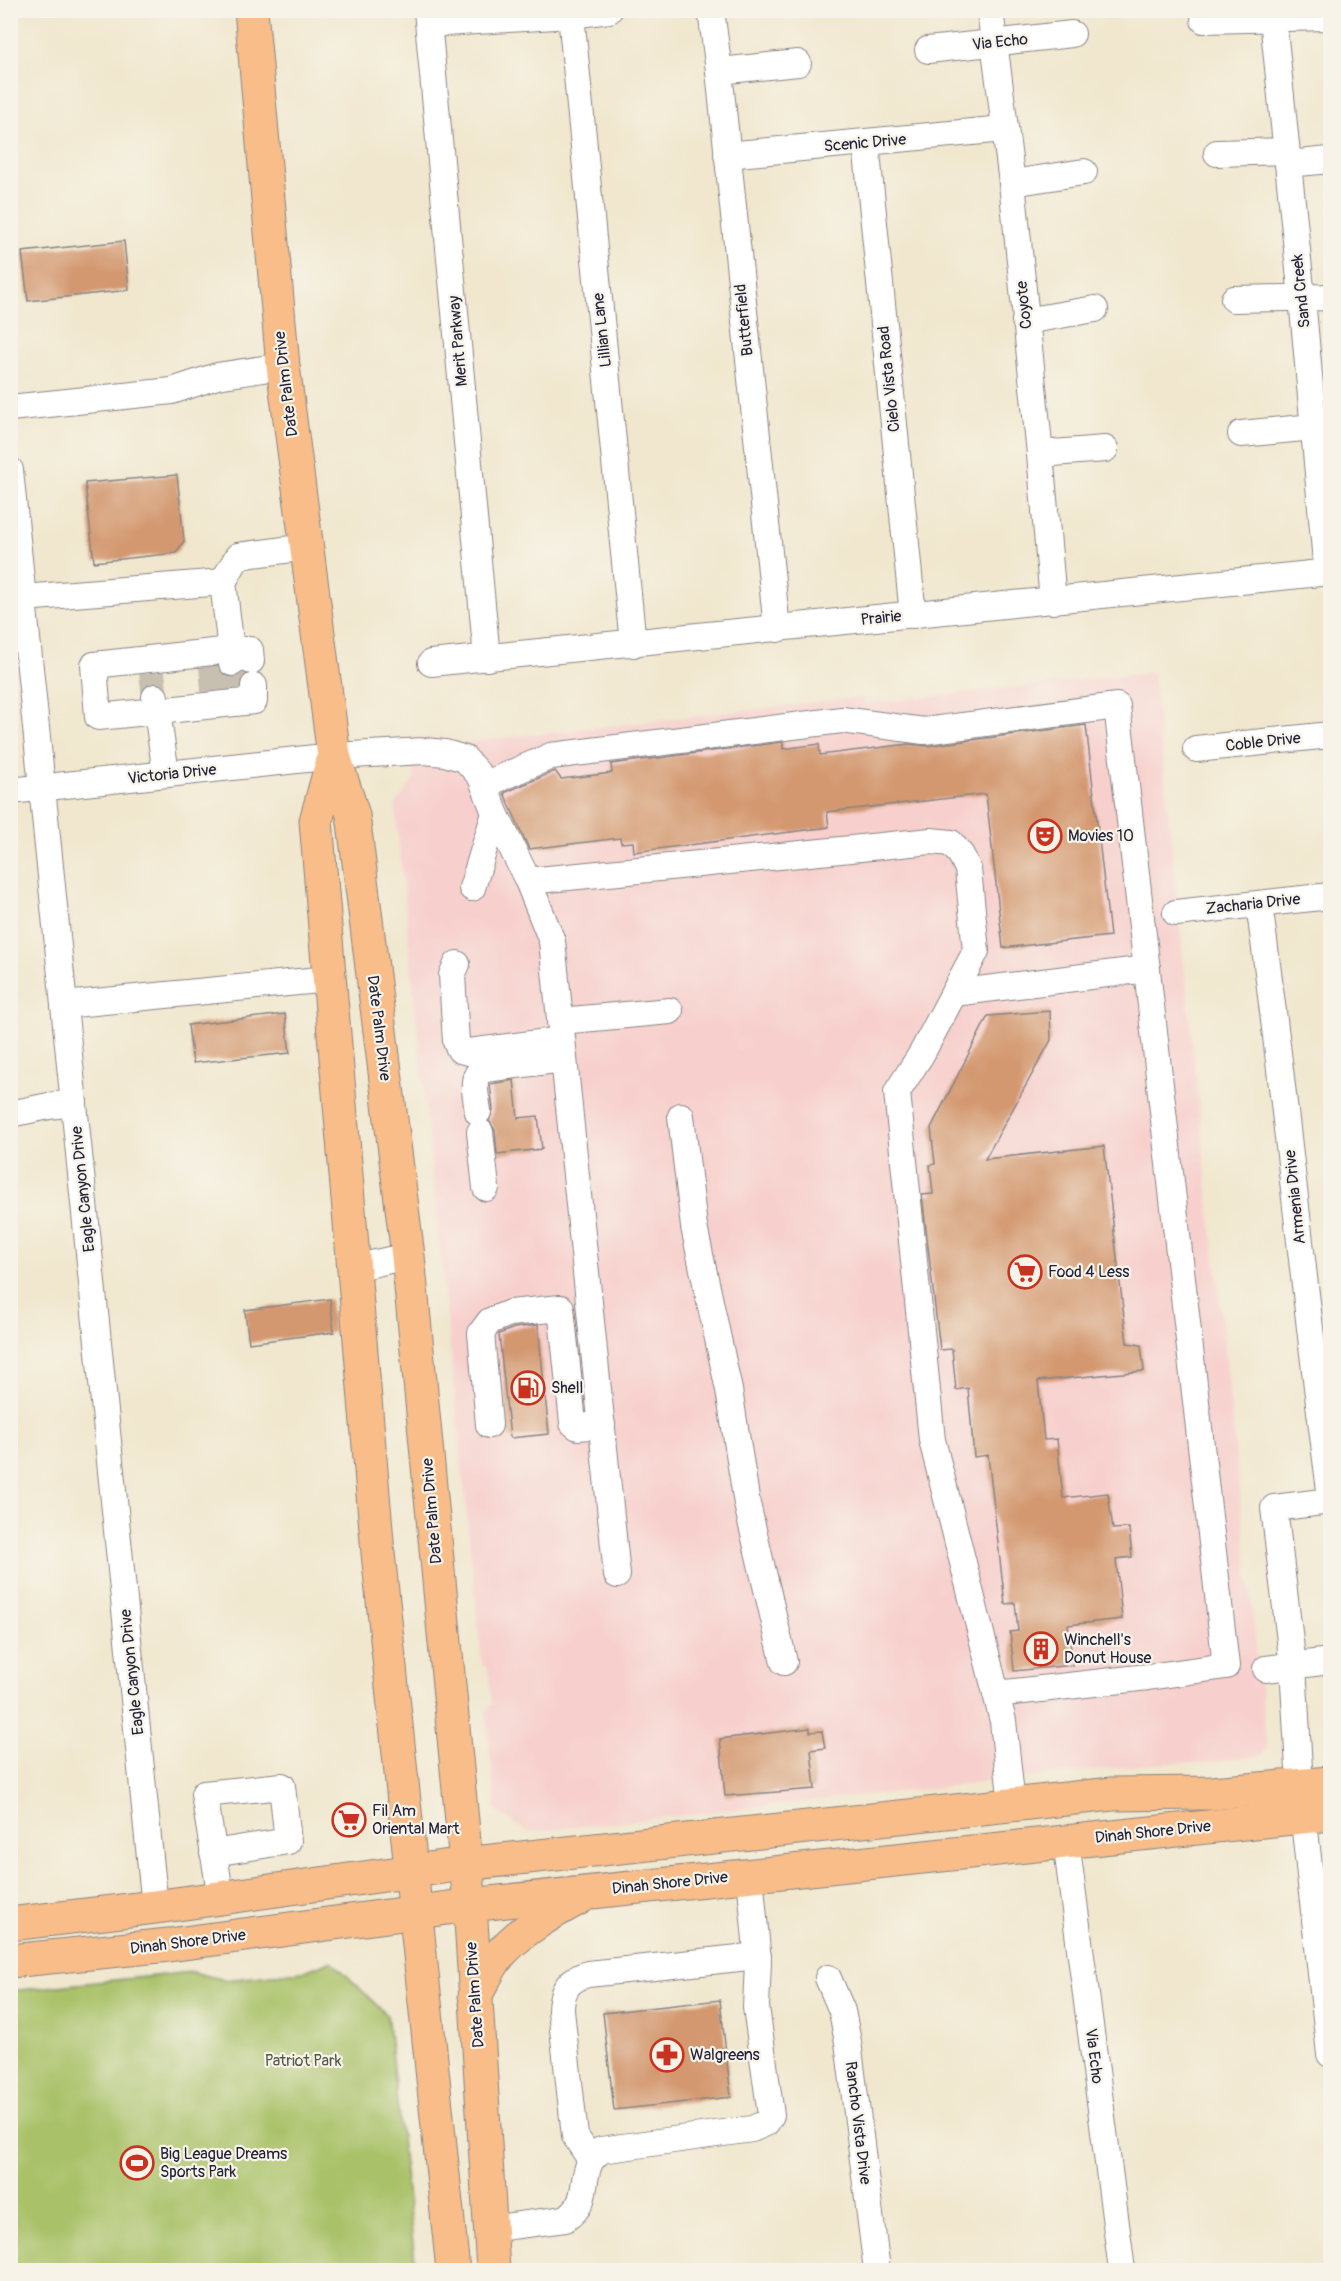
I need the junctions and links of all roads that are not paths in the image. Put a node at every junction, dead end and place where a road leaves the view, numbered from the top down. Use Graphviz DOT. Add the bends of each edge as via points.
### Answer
graph roads {
  1 [pos="251,10"];
  2 [pos="609,10"];
  3 [pos="711,10"];
  4 [pos="990,10"];
  5 [pos="1272,14"];
  6 [pos="571,15"];
  7 [pos="428,17"];
  8 [pos="1330,17"];
  9 [pos="1204,20"];
  10 [pos="1072,34"];
  11 [pos="993,42"];
  12 [pos="928,51"];
  13 [pos="798,63"];
  14 [pos="719,71"];
  15 [pos="1004,129"];
  16 [pos="866,143"];
  17 [pos="1217,153"];
  18 [pos="727,155"];
  19 [pos="1287,157"];
  20 [pos="1330,160"];
  21 [pos="1084,172"];
  22 [pos="1012,183"];
  23 [pos="1330,297"];
  24 [pos="1302,298"];
  25 [pos="1234,299"];
  26 [pos="1095,309"];
  27 [pos="1025,321"];
  28 [pos="283,366"];
  29 [pos="10,408"];
  30 [pos="1241,434"];
  31 [pos="1320,436"];
  32 [pos="1105,449"];
  33 [pos="1040,454"];
  34 [pos="10,470"];
  35 [pos="307,547"];
  36 [pos="1329,573"];
  37 [pos="223,582"];
  38 [pos="23,598"];
  39 [pos="1053,601"];
  40 [pos="913,615"];
  41 [pos="777,629"];
  42 [pos="633,644"];
  43 [pos="487,658"];
  44 [pos="431,663"];
  45 [pos="220,678"];
  46 [pos="162,684"];
  47 [pos="1330,735"];
  48 [pos="1196,749"];
  49 [pos="334,756"];
  50 [pos="166,774"];
  51 [pos="484,785"];
  52 [pos="42,787"];
  53 [pos="10,791"];
  54 [pos="495,813"];
  55 [pos="528,881"];
  56 [pos="472,888"];
  57 [pos="1330,896"];
  58 [pos="1259,904"];
  59 [pos="1176,913"];
  60 [pos="457,964"];
  61 [pos="1147,969"];
  62 [pos="329,979"];
  63 [pos="954,993"];
  64 [pos="64,1005"];
  65 [pos="670,1011"];
  66 [pos="562,1040"];
  67 [pos="74,1103"];
  68 [pos="10,1114"];
  69 [pos="681,1116"];
  70 [pos="486,1188"];
  71 [pos="408,1256"];
  72 [pos="353,1268"];
  73 [pos="593,1335"];
  74 [pos="564,1337"];
  75 [pos="489,1425"];
  76 [pos="602,1425"];
  77 [pos="1330,1490"];
  78 [pos="1330,1501"];
  79 [pos="617,1575"];
  80 [pos="1330,1661"];
  81 [pos="784,1662"];
  82 [pos="1293,1666"];
  83 [pos="1266,1669"];
  84 [pos="996,1694"];
  85 [pos="1316,1800"];
  86 [pos="1012,1804"];
  87 [pos="878,1819"];
  88 [pos="1066,1840"];
  89 [pos="1017,1846"];
  90 [pos="213,1852"];
  91 [pos="464,1864"];
  92 [pos="411,1872"];
  93 [pos="750,1875"];
  94 [pos="591,1892"];
  95 [pos="221,1898"];
  96 [pos="470,1905"];
  97 [pos="155,1907"];
  98 [pos="416,1911"];
  99 [pos="10,1924"];
  100 [pos="758,1956"];
  101 [pos="10,1961"];
  102 [pos="828,1977"];
  103 [pos="475,1996"];
  104 [pos="1330,2054"];
  105 [pos="591,2160"];
  106 [pos="444,2185"];
  107 [pos="489,2229"];
  108 [pos="453,2271"];
  109 [pos="493,2271"];
  110 [pos="877,2271"];
  111 [pos="1122,2271"];
  1 -- 28 [label="main road, Date Palm Drive"];
  2 -- 6 [label="street"];
  3 -- 14 [label="street, Butterfield"];
  4 -- 11 [label="street, Coyote"];
  5 -- 8 [label="street"];
  5 -- 9 [label="street"];
  5 -- 19 [label="street, Sand Creek"];
  6 -- 7 [label="street"];
  6 -- 42 [label="street, Lillian Lane"];
  7 -- 43 [label="street, Merit Parkway"];
  10 -- 11 [label="street, Via Echo"];
  11 -- 12 [label="street, Via Echo"];
  11 -- 15 [label="street, Coyote"];
  13 -- 14 [label="street"];
  14 -- 18 [label="street, Butterfield"];
  15 -- 16 [label="street, Scenic Drive"];
  15 -- 22 [label="street, Coyote"];
  16 -- 18 [label="street, Scenic Drive"];
  16 -- 40 [label="street, Cielo Vista Road"];
  17 -- 19 [label="street"];
  18 -- 41 [label="street, Butterfield"];
  19 -- 20 [label="street"];
  19 -- 24 [label="street, Sand Creek"];
  21 -- 22 [label="street"];
  22 -- 27 [label="street, Coyote"];
  23 -- 24 [label="street"];
  24 -- 25 [label="street"];
  24 -- 31 [label="street, Sand Creek"];
  26 -- 27 [label="street"];
  27 -- 33 [label="street, Coyote"];
  28 -- 29 [label="street" via="217,375 172,391"];
  28 -- 35 [label="main road, Date Palm Drive"];
  30 -- 31 [label="street"];
  31 -- 36 [label="street, Sand Creek"];
  32 -- 33 [label="street"];
  33 -- 39 [label="street, Coyote"];
  34 -- 38 [label="street, Eagle Canyon Drive"];
  35 -- 37 [label="street" via="238,556"];
  35 -- 49 [label="main road, Date Palm Drive"];
  36 -- 39 [label="street, Prairie"];
  37 -- 38 [label="street"];
  37 -- 45 [label="street"];
  38 -- 52 [label="street, Eagle Canyon Drive"];
  39 -- 40 [label="street, Prairie"];
  40 -- 41 [label="street, Prairie"];
  41 -- 42 [label="street, Prairie"];
  42 -- 43 [label="street, Prairie"];
  43 -- 44 [label="street, Prairie"];
  45 -- 46 [label="street"];
  45 -- 46 [label="street"];
  46 -- 50 [label="street"];
  47 -- 48 [label="street, Coble Drive"];
  49 -- 50 [label="street, Victoria Drive"];
  49 -- 51 [label="street, Victoria Drive" via="445,753 465,759"];
  49 -- 62 [label="main road, Date Palm Drive" via="316,822"];
  49 -- 71 [label="main road, Date Palm Drive" via="353,815"];
  50 -- 52 [label="street, Victoria Drive"];
  51 -- 54 [label="street, Victoria Drive"];
  51 -- 61 [label="street" via="551,756 842,720 924,731 1117,706"];
  52 -- 53 [label="street, Victoria Drive"];
  52 -- 64 [label="street, Eagle Canyon Drive"];
  54 -- 55 [label="street, Victoria Drive"];
  54 -- 56 [label="street"];
  55 -- 63 [label="street" via="931,840 951,843 968,869 976,951"];
  55 -- 66 [label="street, Victoria Drive" via="552,941"];
  57 -- 58 [label="street, Zacharia Drive"];
  58 -- 59 [label="street, Zacharia Drive"];
  58 -- 77 [label="street, Armenia Drive"];
  60 -- 66 [label="street" via="452,975 456,1042 460,1050"];
  61 -- 63 [label="street"];
  61 -- 84 [label="street" via="1226,1666"];
  62 -- 64 [label="street"];
  62 -- 72 [label="main road, Date Palm Drive"];
  63 -- 84 [label="street" via="897,1092 932,1440"];
  64 -- 67 [label="street, Eagle Canyon Drive"];
  65 -- 66 [label="street"];
  66 -- 70 [label="street" via="478,1071 474,1077"];
  66 -- 73 [label="street, Victoria Drive"];
  67 -- 68 [label="street"];
  67 -- 97 [label="street, Eagle Canyon Drive"];
  69 -- 81 [label="street" via="694,1227 729,1390 747,1504"];
  71 -- 72 [label="street"];
  71 -- 91 [label="main road, Date Palm Drive"];
  72 -- 92 [label="main road, Date Palm Drive"];
  73 -- 74 [label="street"];
  73 -- 76 [label="street, Victoria Drive"];
  74 -- 75 [label="street" via="561,1308 510,1312 490,1321 481,1333"];
  74 -- 76 [label="street" via="573,1423 578,1427"];
  76 -- 79 [label="street, Victoria Drive"];
  78 -- 82 [label="street" via="1274,1508"];
  80 -- 82 [label="street"];
  82 -- 83 [label="street"];
  82 -- 85 [label="street"];
  84 -- 86 [label="street" via="1003,1721"];
  85 -- 86 [label="main road, Dinah Shore Drive" via="1211,1793 1112,1794"];
  85 -- 88 [label="main road, Dinah Shore Drive" via="1293,1795 1274,1805 1188,1814 1156,1831"];
  85 -- 104 [label="street"];
  86 -- 87 [label="main road, Dinah Shore Drive"];
  86 -- 89 [label="main road"];
  87 -- 91 [label="main road, Dinah Shore Drive"];
  87 -- 93 [label="main road" via="838,1841 755,1857"];
  88 -- 89 [label="main road, Dinah Shore Drive"];
  88 -- 111 [label="street, Via Echo"];
  89 -- 93 [label="main road, Dinah Shore Drive"];
  90 -- 95 [label="street"];
  91 -- 92 [label="main road, Dinah Shore Drive"];
  91 -- 96 [label="main road, Date Palm Drive"];
  92 -- 95 [label="main road, Dinah Shore Drive"];
  92 -- 98 [label="main road, Date Palm Drive"];
  93 -- 94 [label="main road, Dinah Shore Drive"];
  93 -- 100 [label="street"];
  94 -- 96 [label="main road, Dinah Shore Drive"];
  94 -- 103 [label="main road" via="542,1920 505,1948"];
  95 -- 97 [label="main road, Dinah Shore Drive"];
  96 -- 98 [label="main road, Dinah Shore Drive"];
  96 -- 103 [label="main road, Date Palm Drive"];
  97 -- 99 [label="main road, Dinah Shore Drive"];
  98 -- 101 [label="main road, Dinah Shore Drive" via="170,1945"];
  98 -- 106 [label="main road, Date Palm Drive"];
  100 -- 105 [label="street" via="756,2007 771,2115 766,2123 752,2129 617,2146 601,2150"];
  100 -- 105 [label="street" via="588,1974 570,1982 561,1998 561,2011 575,2136"];
  102 -- 110 [label="street, Rancho Vista Drive" via="842,2011 848,2042"];
  103 -- 107 [label="main road, Date Palm Drive"];
  105 -- 107 [label="street" via="582,2202 575,2212 565,2218"];
  106 -- 107 [label="main road"];
  106 -- 108 [label="main road, Date Palm Drive"];
  107 -- 109 [label="main road, Date Palm Drive"];
}
